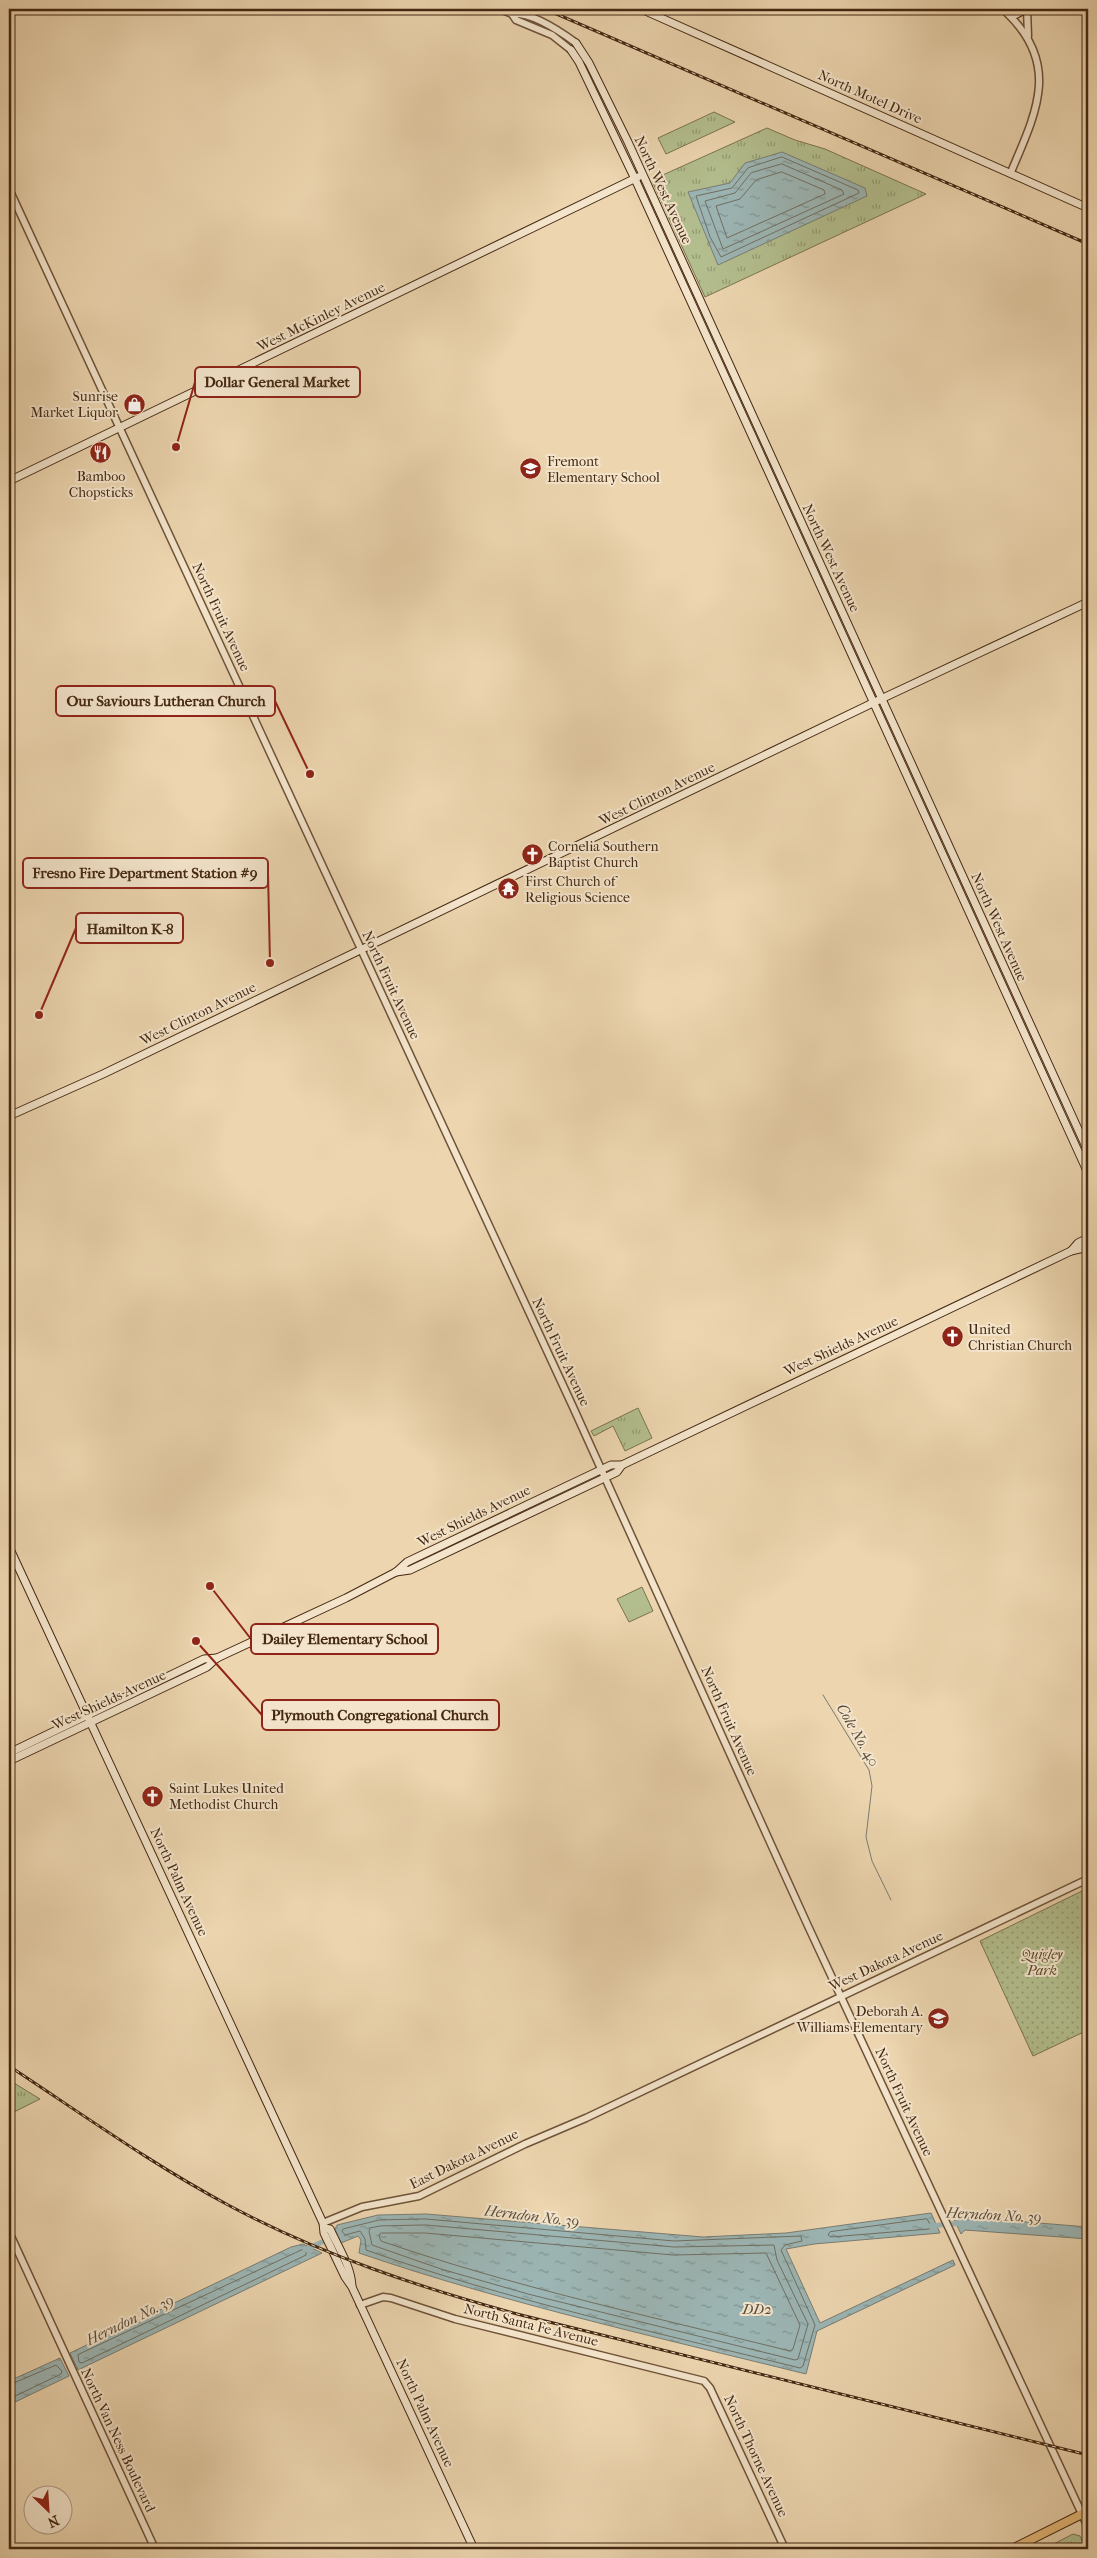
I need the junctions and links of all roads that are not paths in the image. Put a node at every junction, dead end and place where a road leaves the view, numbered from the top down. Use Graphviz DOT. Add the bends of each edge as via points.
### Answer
graph roads {
  1 [pos="500,9"];
  2 [pos="641,9"];
  3 [pos="1026,9"];
  4 [pos="1006,11"];
  5 [pos="512,14"];
  6 [pos="1028,36"];
  7 [pos="576,43"];
  8 [pos="571,50"];
  9 [pos="586,76"];
  10 [pos="604,93"];
  11 [pos="599,103"];
  12 [pos="622,130"];
  13 [pos="1011,172"];
  14 [pos="643,175"];
  15 [pos="635,179"];
  16 [pos="9,189"];
  17 [pos="1088,208"];
  18 [pos="120,428"];
  19 [pos="9,481"];
  20 [pos="1088,602"];
  21 [pos="881,699"];
  22 [pos="873,703"];
  23 [pos="361,949"];
  24 [pos="9,1116"];
  25 [pos="1088,1151"];
  26 [pos="1088,1173"];
  27 [pos="1088,1238"];
  28 [pos="1088,1247"];
  29 [pos="1071,1251"];
  30 [pos="622,1466"];
  31 [pos="601,1470"];
  32 [pos="604,1478"];
  33 [pos="536,1500"];
  34 [pos="508,1524"];
  35 [pos="9,1547"];
  36 [pos="396,1572"];
  37 [pos="217,1658"];
  38 [pos="88,1715"];
  39 [pos="91,1722"];
  40 [pos="9,1753"];
  41 [pos="9,1762"];
  42 [pos="1088,1879"];
  43 [pos="842,1996"];
  44 [pos="586,2118"];
  45 [pos="325,2228"];
  46 [pos="9,2232"];
  47 [pos="360,2305"];
  48 [pos="698,2379"];
  49 [pos="1086,2513"];
  50 [pos="1088,2527"];
  51 [pos="155,2549"];
  52 [pos="474,2549"];
  53 [pos="784,2549"];
  54 [pos="1012,2549"];
  1 -- 5 [label="street"];
  2 -- 13 [label="main road, North Motel Drive"];
  3 -- 4 [label="main road" via="1019,14"];
  3 -- 6 [label="street"];
  4 -- 6 [label="street"];
  5 -- 7 [label="street, North West Avenue" via="520,13 554,28"];
  5 -- 8 [label="street" via="516,20 559,39"];
  6 -- 13 [label="street" via="1038,67 1039,96"];
  7 -- 10 [label="main road, North West Avenue"];
  8 -- 9 [label="main road, North West Avenue"];
  9 -- 10 [label="main road" via="593,81 598,93"];
  9 -- 11 [label="main road, North West Avenue"];
  10 -- 12 [label="main road, North West Avenue"];
  11 -- 12 [label="main road" via="604,103"];
  11 -- 15 [label="main road, North West Avenue"];
  12 -- 14 [label="main road, North West Avenue"];
  13 -- 17 [label="main road, North Motel Drive"];
  14 -- 15 [label="main road, West McKinley Avenue"];
  14 -- 21 [label="main road, North West Avenue"];
  15 -- 18 [label="main road, West McKinley Avenue"];
  15 -- 22 [label="main road, North West Avenue"];
  16 -- 18 [label="street, North Fruit Avenue"];
  18 -- 19 [label="main road, West McKinley Avenue"];
  18 -- 23 [label="street, North Fruit Avenue"];
  20 -- 21 [label="main road, West Clinton Avenue"];
  21 -- 22 [label="main road, West Clinton Avenue"];
  21 -- 25 [label="main road, North West Avenue"];
  22 -- 23 [label="main road, West Clinton Avenue"];
  22 -- 26 [label="main road, North West Avenue"];
  23 -- 24 [label="main road, West Clinton Avenue"];
  23 -- 31 [label="street, North Fruit Avenue"];
  27 -- 29 [label="main road, West Shields Avenue"];
  28 -- 29 [label="main road, West Shields Avenue"];
  29 -- 30 [label="main road, West Shields Avenue"];
  30 -- 31 [label="main road, West Shields Avenue" via="614,1464"];
  30 -- 32 [label="main road, West Shields Avenue"];
  31 -- 32 [label="street, North Fruit Avenue"];
  31 -- 33 [label="main road, West Shields Avenue"];
  32 -- 34 [label="main road, West Shields Avenue"];
  32 -- 43 [label="street, North Fruit Avenue"];
  33 -- 34 [label="main road" via="534,1506"];
  33 -- 36 [label="main road, West Shields Avenue" via="407,1562"];
  34 -- 36 [label="main road, West Shields Avenue" via="410,1570"];
  35 -- 38 [label="main road, North Palm Avenue"];
  36 -- 37 [label="main road, West Shields Avenue"];
  37 -- 38 [label="main road, West Shields Avenue" via="204,1659"];
  37 -- 39 [label="main road, West Shields Avenue" via="208,1667"];
  38 -- 39 [label="main road, North Palm Avenue"];
  38 -- 40 [label="main road, West Shields Avenue"];
  39 -- 41 [label="main road, West Shields Avenue"];
  39 -- 45 [label="main road, North Palm Avenue"];
  42 -- 43 [label="street, West Dakota Avenue"];
  43 -- 44 [label="street, West Dakota Avenue"];
  43 -- 49 [label="street, North Fruit Avenue" via="944,2218"];
  44 -- 45 [label="street, East Dakota Avenue" via="419,2196 362,2207"];
  45 -- 47 [label="main road, North Palm Avenue" via="351,2275"];
  46 -- 51 [label="street, North Van Ness Boulevard"];
  47 -- 48 [label="street, North Santa Fe Avenue" via="383,2297 391,2298 455,2319"];
  47 -- 52 [label="main road, North Palm Avenue"];
  48 -- 53 [label="street, North Thorne Avenue" via="710,2388"];
  49 -- 50 [label="street, North Fruit Avenue"];
  49 -- 54 [label="main road"];
}
